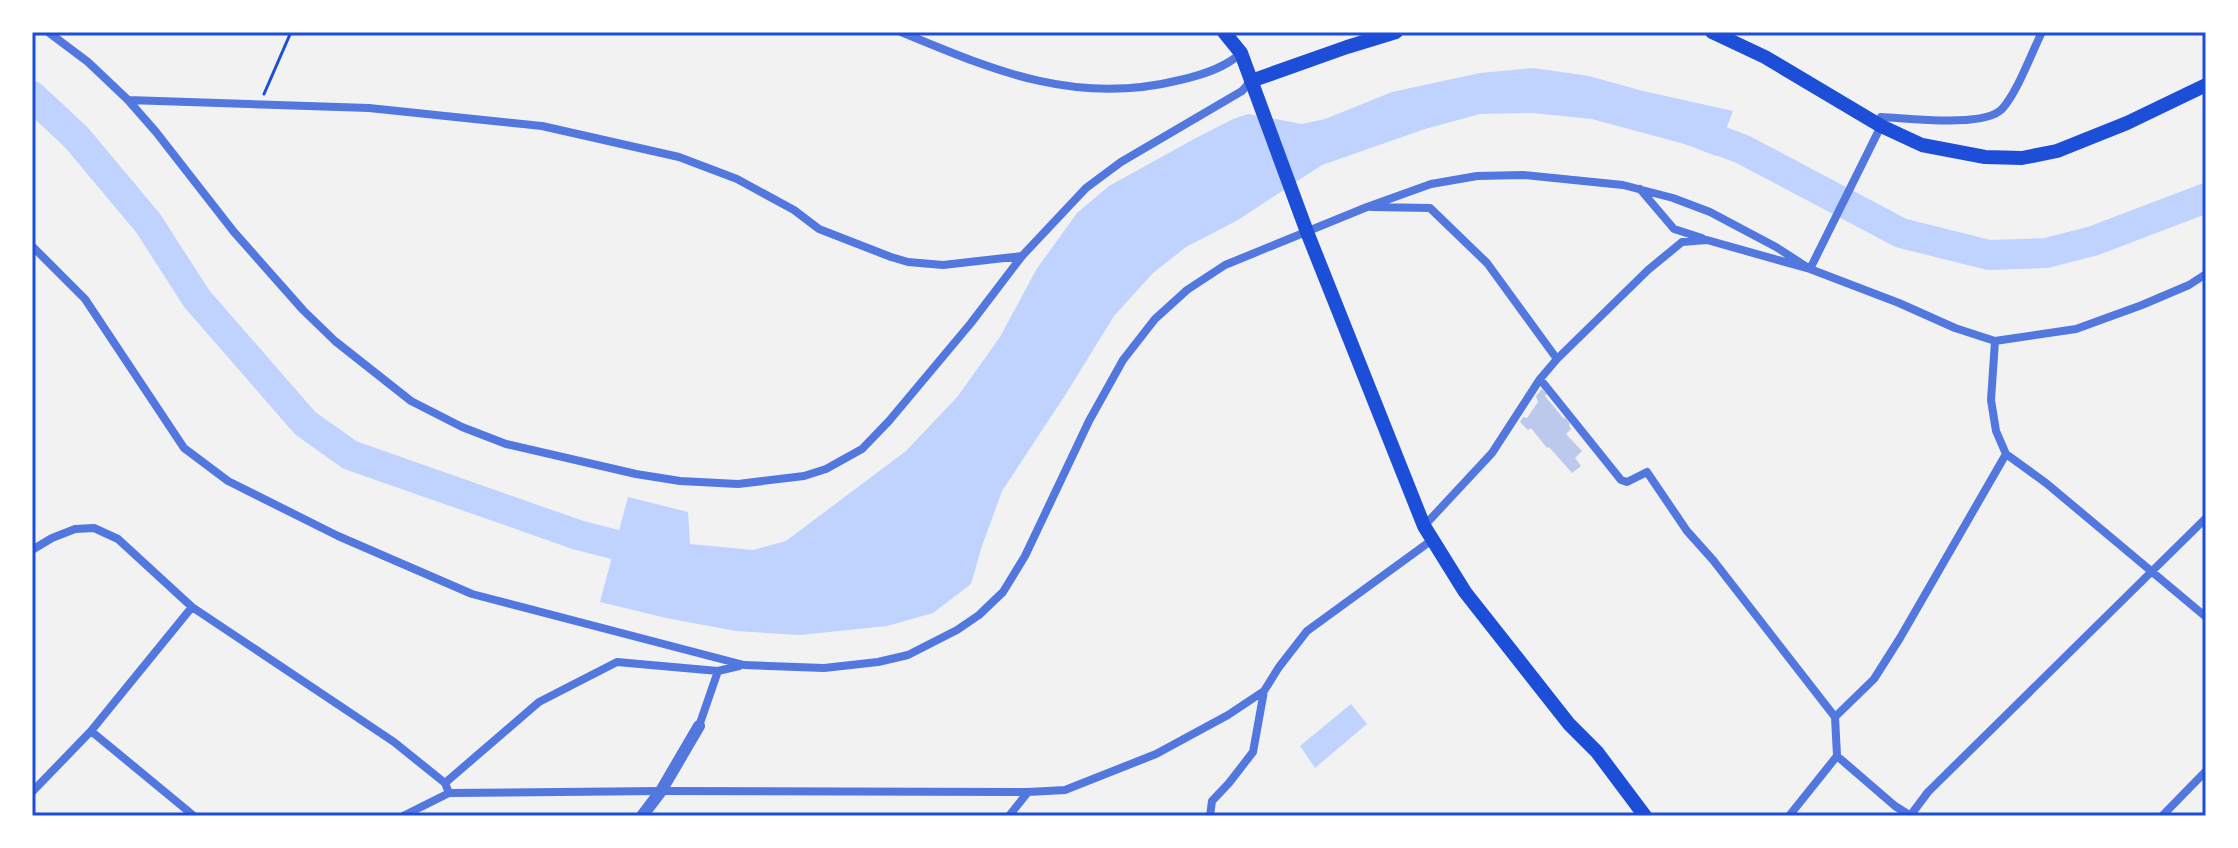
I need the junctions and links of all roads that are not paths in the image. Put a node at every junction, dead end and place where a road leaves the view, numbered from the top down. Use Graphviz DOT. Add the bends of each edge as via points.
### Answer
graph roads {
  1 [pos="48,32"];
  2 [pos="901,32"];
  3 [pos="1224,32"];
  4 [pos="1396,32"];
  5 [pos="1712,32"];
  6 [pos="2042,32"];
  7 [pos="1241,53"];
  8 [pos="1251,81"];
  9 [pos="2206,85"];
  10 [pos="128,100"];
  11 [pos="1881,126"];
  12 [pos="1640,189"];
  13 [pos="1367,207"];
  14 [pos="1307,232"];
  15 [pos="1707,240"];
  16 [pos="32,246"];
  17 [pos="1022,256"];
  18 [pos="1810,269"];
  19 [pos="2206,274"];
  20 [pos="1995,341"];
  21 [pos="1557,359"];
  22 [pos="1540,379"];
  23 [pos="2006,454"];
  24 [pos="2206,518"];
  25 [pos="1424,526"];
  26 [pos="1432,540"];
  27 [pos="32,550"];
  28 [pos="2152,572"];
  29 [pos="192,607"];
  30 [pos="2206,617"];
  31 [pos="744,665"];
  32 [pos="718,671"];
  33 [pos="1264,691"];
  34 [pos="1835,717"];
  35 [pos="699,726"];
  36 [pos="91,731"];
  37 [pos="1837,756"];
  38 [pos="2206,771"];
  39 [pos="445,783"];
  40 [pos="661,791"];
  41 [pos="32,792"];
  42 [pos="1028,792"];
  43 [pos="449,793"];
  44 [pos="194,816"];
  45 [pos="403,816"];
  46 [pos="642,816"];
  47 [pos="1009,816"];
  48 [pos="1210,816"];
  49 [pos="1645,816"];
  50 [pos="1789,816"];
  51 [pos="1910,816"];
  52 [pos="2162,816"];
  1 -- 10 [label="street"];
  2 -- 7 [label="street" via="985,67 1103,91 1192,78"];
  3 -- 7 [label="main road"];
  4 -- 8 [label="main road"];
  5 -- 11 [label="main road"];
  6 -- 11 [label="street" via="2001,110 1971,121 1881,117"];
  7 -- 8 [label="main road"];
  8 -- 14 [label="main road"];
  8 -- 17 [label="street" via="1086,188"];
  9 -- 11 [label="main road" via="2057,151 2022,158 1922,145"];
  10 -- 17 [label="street" via="369,108 542,126 679,157 737,179 819,229 908,262 943,265"];
  10 -- 17 [label="street" via="303,310 411,401 506,444 636,474 738,484 804,476 862,449"];
  11 -- 18 [label="street"];
  12 -- 13 [label="street" via="1523,175 1477,176 1431,184"];
  12 -- 15 [label="street" via="1674,229"];
  12 -- 18 [label="street" via="1710,212"];
  13 -- 14 [label="street"];
  13 -- 21 [label="street" via="1430,208 1487,263"];
  14 -- 25 [label="main road"];
  14 -- 31 [label="street" via="1225,265 1155,319 1123,360 1089,421 1025,556 1003,592 979,615 930,645 878,662 824,668"];
  15 -- 18 [label="street"];
  15 -- 21 [label="street" via="1682,242"];
  16 -- 31 [label="street" via="85,299 184,448 228,481 472,594"];
  18 -- 20 [label="street"];
  19 -- 20 [label="street" via="2076,329"];
  20 -- 23 [label="street" via="1991,400"];
  21 -- 22 [label="street"];
  22 -- 25 [label="street" via="1492,453"];
  22 -- 34 [label="street" via="1621,480 1647,472 1687,531"];
  23 -- 28 [label="street"];
  23 -- 34 [label="street" via="1874,679"];
  24 -- 28 [label="street"];
  25 -- 26 [label="main road"];
  26 -- 33 [label="street" via="1307,631"];
  26 -- 49 [label="main road" via="1465,592"];
  27 -- 29 [label="street" via="75,529 94,528 118,539"];
  28 -- 30 [label="street"];
  28 -- 51 [label="street" via="1928,792"];
  29 -- 36 [label="street"];
  29 -- 39 [label="street" via="394,742"];
  31 -- 32 [label="street"];
  32 -- 35 [label="street"];
  32 -- 39 [label="street" via="617,662 539,702"];
  33 -- 42 [label="street" via="1156,754 1065,790"];
  33 -- 48 [label="street" via="1253,752 1212,801"];
  34 -- 37 [label="street"];
  35 -- 40 [label="street"];
  36 -- 41 [label="street"];
  36 -- 44 [label="street"];
  37 -- 50 [label="street"];
  37 -- 51 [label="street"];
  38 -- 52 [label="street"];
  39 -- 43 [label="street"];
  40 -- 42 [label="street"];
  40 -- 43 [label="street"];
  40 -- 46 [label="street"];
  42 -- 47 [label="street"];
  43 -- 45 [label="street"];
}
